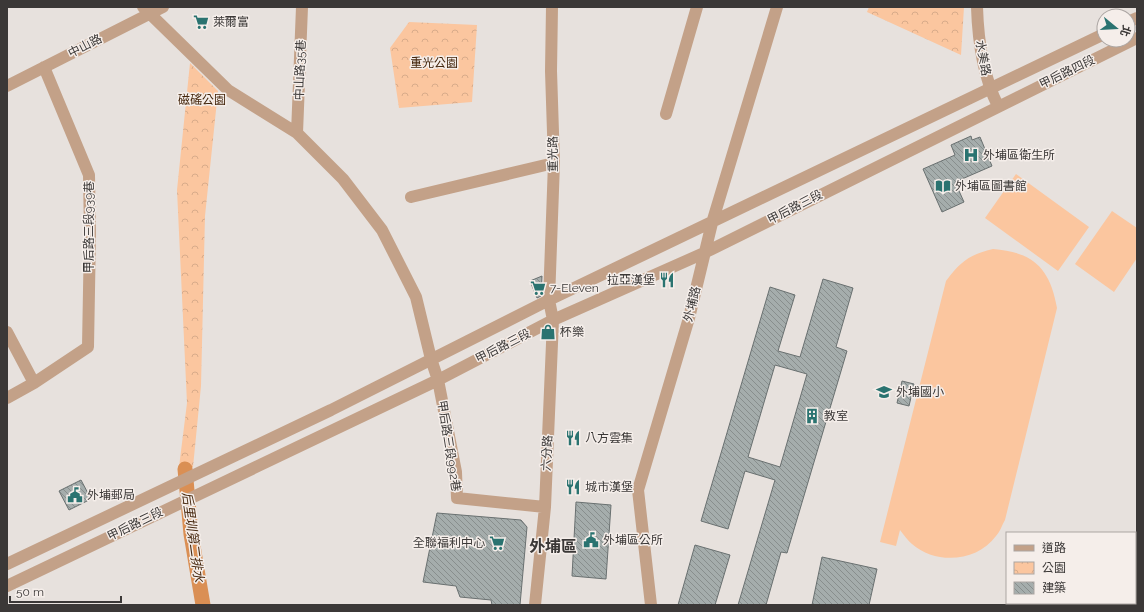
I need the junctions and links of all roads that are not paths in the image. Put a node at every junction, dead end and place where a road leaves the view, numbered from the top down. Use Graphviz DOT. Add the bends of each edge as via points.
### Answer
graph roads {
  1 [pos="163,7"];
  2 [pos="302,7"];
  3 [pos="552,7"];
  4 [pos="697,7"];
  5 [pos="777,7"];
  6 [pos="977,7"];
  7 [pos="146,10"];
  8 [pos="1096,38"];
  9 [pos="1137,38"];
  10 [pos="44,67"];
  11 [pos="7,86"];
  12 [pos="990,89"];
  13 [pos="998,106"];
  14 [pos="666,114"];
  15 [pos="297,132"];
  16 [pos="554,163"];
  17 [pos="411,197"];
  18 [pos="712,223"];
  19 [pos="704,253"];
  20 [pos="549,300"];
  21 [pos="553,320"];
  22 [pos="7,332"];
  23 [pos="431,359"];
  24 [pos="438,380"];
  25 [pos="34,383"];
  26 [pos="7,398"];
  27 [pos="544,507"];
  28 [pos="7,564"];
  29 [pos="7,586"];
  30 [pos="535,605"];
  31 [pos="651,605"];
  1 -- 7 [label="street, 中山路"];
  2 -- 15 [label="street, 中山路35巷"];
  3 -- 16 [label="street, 重光路"];
  4 -- 14 [label="street"];
  5 -- 18 [label="street, 外埔路"];
  6 -- 12 [label="street, 水美路" via="978,30"];
  7 -- 10 [label="street, 中山路"];
  7 -- 15 [label="street" via="228,90"];
  8 -- 12 [label="street, 甲后路四段"];
  9 -- 13 [label="street, 甲后路四段"];
  10 -- 11 [label="street, 中山路"];
  10 -- 25 [label="street, 甲后路三段939巷" via="89,175 88,347"];
  12 -- 13 [label="street, 水美路"];
  12 -- 18 [label="street, 甲后路三段"];
  13 -- 19 [label="street, 甲后路三段"];
  15 -- 23 [label="street" via="343,179 382,230 416,297"];
  16 -- 17 [label="street"];
  16 -- 20 [label="street, 重光路"];
  18 -- 19 [label="street, 外埔路"];
  18 -- 20 [label="street, 甲后路三段"];
  19 -- 21 [label="street, 甲后路三段"];
  19 -- 31 [label="street, 外埔路" via="689,318 638,490"];
  20 -- 21 [label="street, 六分路"];
  20 -- 23 [label="street, 甲后路三段"];
  21 -- 24 [label="street, 甲后路三段"];
  21 -- 27 [label="street, 六分路"];
  22 -- 25 [label="street"];
  23 -- 24 [label="street"];
  23 -- 28 [label="street, 甲后路三段"];
  24 -- 27 [label="street, 甲后路三段992巷" via="456,472 457,498"];
  24 -- 29 [label="street, 甲后路三段"];
  25 -- 26 [label="street"];
  27 -- 30 [label="street, 六分路"];
}
